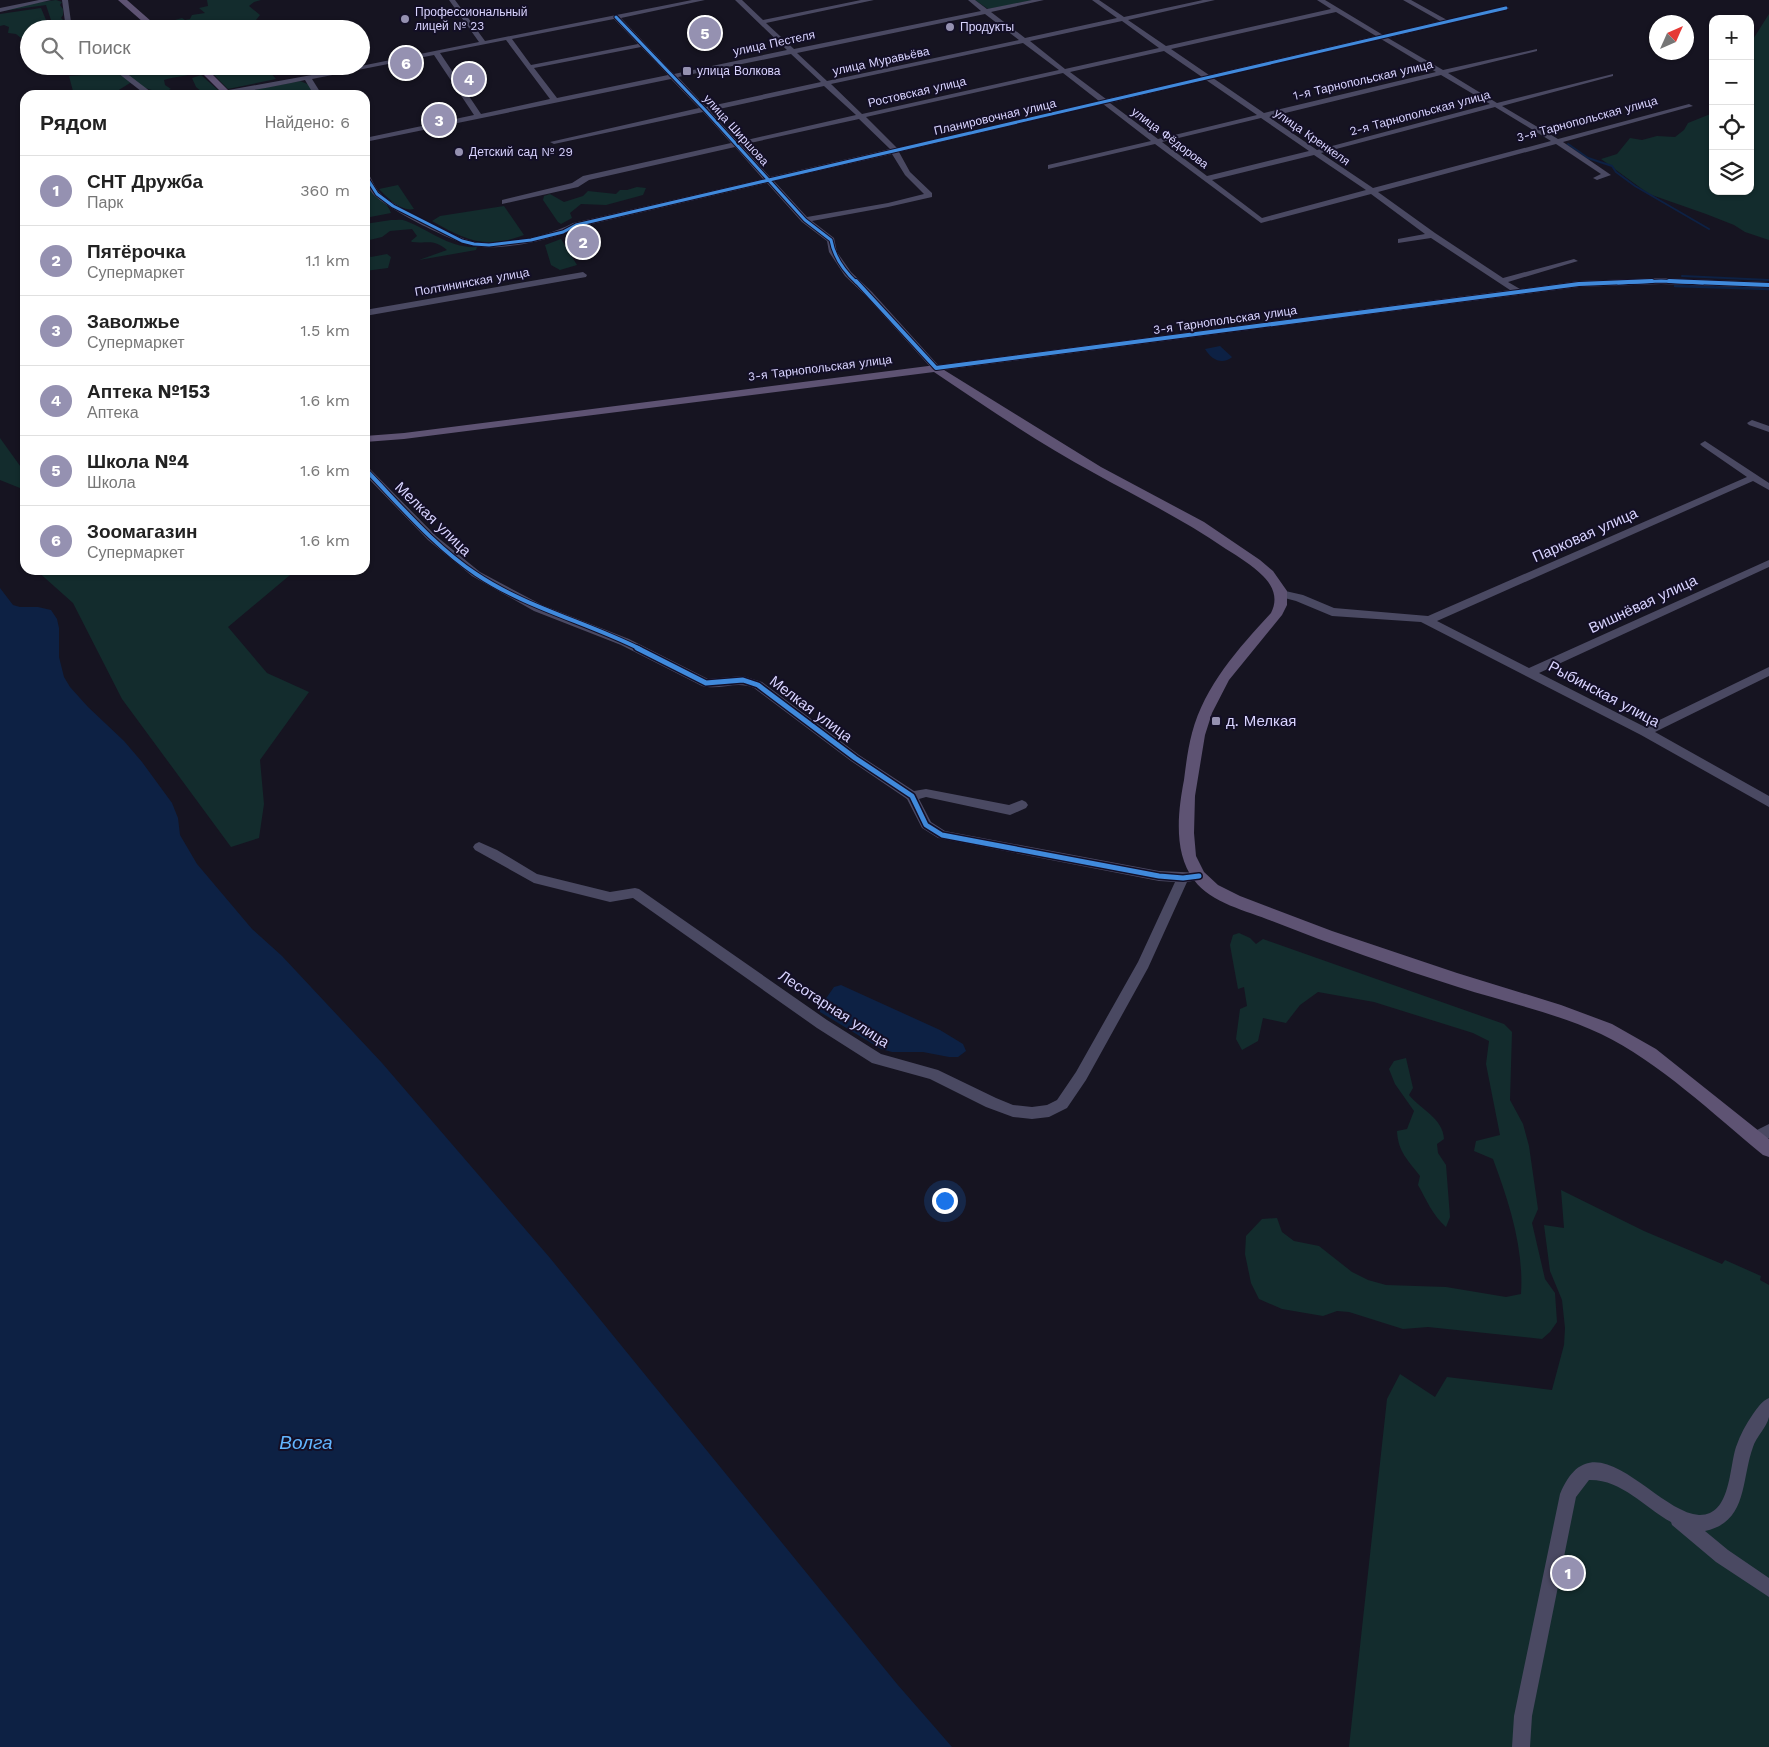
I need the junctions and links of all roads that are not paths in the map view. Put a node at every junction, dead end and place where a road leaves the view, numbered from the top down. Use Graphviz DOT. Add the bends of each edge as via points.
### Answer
graph roads {
  1 [pos="48,0"];
  2 [pos="64,0"];
  3 [pos="122,0"];
  4 [pos="452,0"];
  5 [pos="702,0"];
  6 [pos="738,0"];
  7 [pos="871,0"];
  8 [pos="971,0"];
  9 [pos="1041,0"];
  10 [pos="1095,0"];
  11 [pos="1212,0"];
  12 [pos="1320,0"];
  13 [pos="1406,0"];
  14 [pos="1502,6"];
  15 [pos="0,10"];
  16 [pos="1336,10"];
  17 [pos="986,11"];
  18 [pos="616,17"];
  19 [pos="1122,19"];
  20 [pos="67,20"];
  21 [pos="145,20"];
  22 [pos="762,22"];
  23 [pos="1446,22"];
  24 [pos="1382,37"];
  25 [pos="508,38"];
  26 [pos="1024,41"];
  27 [pos="483,42"];
  28 [pos="642,45"];
  29 [pos="1165,48"];
  30 [pos="1535,50"];
  31 [pos="792,51"];
  32 [pos="436,52"];
  33 [pos="370,65"];
  34 [pos="530,67"];
  35 [pos="1064,71"];
  36 [pos="1441,73"];
  37 [pos="124,75"];
  38 [pos="208,75"];
  39 [pos="317,75"];
  40 [pos="1611,75"];
  41 [pos="672,76"];
  42 [pos="307,77"];
  43 [pos="1208,78"];
  44 [pos="827,84"];
  45 [pos="143,90"];
  46 [pos="224,90"];
  47 [pos="243,90"];
  48 [pos="315,90"];
  49 [pos="555,101"];
  50 [pos="1105,102"];
  51 [pos="1497,105"];
  52 [pos="1689,106"];
  53 [pos="704,110"];
  54 [pos="1262,115"];
  55 [pos="861,116"];
  56 [pos="478,117"];
  57 [pos="370,139"];
  58 [pos="1156,141"];
  59 [pos="554,142"];
  60 [pos="1558,142"];
  61 [pos="736,144"];
  62 [pos="894,151"];
  63 [pos="1316,152"];
  64 [pos="1051,167"];
  65 [pos="1597,178"];
  66 [pos="1206,179"];
  67 [pos="769,181"];
  68 [pos="370,183"];
  69 [pos="1371,191"];
  70 [pos="505,202"];
  71 [pos="804,220"];
  72 [pos="1260,221"];
  73 [pos="1432,236"];
  74 [pos="1401,241"];
  75 [pos="1574,261"];
  76 [pos="583,275"];
  77 [pos="1501,281"];
  78 [pos="1769,285"];
  79 [pos="1517,291"];
  80 [pos="370,312"];
  81 [pos="936,368"];
  82 [pos="1752,424"];
  83 [pos="1769,429"];
  84 [pos="370,439"];
  85 [pos="1706,444"];
  86 [pos="370,474"];
  87 [pos="1754,477"];
  88 [pos="1769,487"];
  89 [pos="1769,563"];
  90 [pos="1282,594"];
  91 [pos="1426,619"];
  92 [pos="1769,671"];
  93 [pos="1530,672"];
  94 [pos="1646,732"];
  95 [pos="912,796"];
  96 [pos="1765,796"];
  97 [pos="1022,805"];
  98 [pos="479,847"];
  99 [pos="1199,876"];
  100 [pos="1183,878"];
  101 [pos="1762,1134"];
  102 [pos="1769,1149"];
  103 [pos="1769,1406"];
  104 [pos="1678,1519"];
  105 [pos="1769,1588"];
  106 [pos="1521,1747"];
  1 -- 15 [label="street"];
  2 -- 20 [label="street"];
  3 -- 21 [label="main road"];
  4 -- 27 [label="street"];
  5 -- 18 [label="street"];
  6 -- 22 [label="street"];
  7 -- 22 [label="street"];
  8 -- 17 [label="street, улица Фёдорова"];
  9 -- 17 [label="street, улица Пестеля"];
  10 -- 19 [label="street, улица Кренкеля"];
  11 -- 19 [label="street, улица Муравьёва"];
  12 -- 16 [label="street"];
  13 -- 23 [label="street"];
  14 -- 23 [label="street, Планировочная улица"];
  16 -- 24 [label="street"];
  16 -- 29 [label="street, Ростовская улица"];
  17 -- 26 [label="street, улица Фёдорова"];
  17 -- 31 [label="street, улица Пестеля"];
  18 -- 25 [label="street"];
  18 -- 28 [label="street, улица Ширшова"];
  19 -- 26 [label="street, улица Муравьёва"];
  19 -- 29 [label="street, улица Кренкеля"];
  22 -- 31 [label="street"];
  23 -- 24 [label="street, Планировочная улица"];
  24 -- 36 [label="street"];
  24 -- 43 [label="street, Планировочная улица"];
  25 -- 27 [label="street"];
  25 -- 34 [label="street"];
  26 -- 35 [label="street, улица Фёдорова"];
  26 -- 44 [label="street, улица Муравьёва"];
  27 -- 32 [label="street"];
  28 -- 34 [label="street"];
  28 -- 41 [label="street, улица Ширшова"];
  29 -- 35 [label="street, Ростовская улица"];
  29 -- 43 [label="street, улица Кренкеля"];
  30 -- 36 [label="street, 1-я Тарнопольская улица"];
  31 -- 41 [label="street, улица Пестеля"];
  31 -- 44 [label="street"];
  32 -- 33 [label="street"];
  32 -- 56 [label="street"];
  34 -- 49 [label="street"];
  35 -- 50 [label="street, улица Фёдорова"];
  35 -- 55 [label="street, Ростовская улица"];
  36 -- 51 [label="street"];
  36 -- 54 [label="street, 1-я Тарнопольская улица"];
  37 -- 45 [label="street"];
  38 -- 46 [label="main road"];
  39 -- 42 [label="street"];
  40 -- 51 [label="street, 2-я Тарнопольская улица"];
  41 -- 49 [label="street, улица Пестеля"];
  41 -- 53 [label="street, улица Ширшова"];
  42 -- 47 [label="street"];
  42 -- 48 [label="street"];
  43 -- 50 [label="street, Планировочная улица"];
  43 -- 54 [label="street, улица Кренкеля"];
  44 -- 53 [label="street, улица Муравьёва"];
  44 -- 55 [label="street"];
  49 -- 56 [label="street, улица Пестеля"];
  50 -- 58 [label="street, улица Фёдорова"];
  50 -- 62 [label="street, Планировочная улица"];
  51 -- 60 [label="street"];
  51 -- 63 [label="street, 2-я Тарнопольская улица"];
  52 -- 60 [label="street, 3-я Тарнопольская улица"];
  53 -- 59 [label="street, улица Муравьёва"];
  53 -- 61 [label="street, улица Ширшова"];
  54 -- 58 [label="street, 1-я Тарнопольская улица"];
  54 -- 63 [label="street, улица Кренкеля"];
  55 -- 61 [label="street, Ростовская улица"];
  55 -- 62 [label="street" via="893,146"];
  56 -- 57 [label="street, улица Пестеля"];
  58 -- 64 [label="street, 1-я Тарнопольская улица"];
  58 -- 66 [label="street, улица Фёдорова"];
  60 -- 65 [label="street" via="1607,175"];
  60 -- 69 [label="street, 3-я Тарнопольская улица"];
  61 -- 67 [label="street, улица Ширшова"];
  61 -- 70 [label="street, Ростовская улица" via="586,178 575,185"];
  62 -- 67 [label="street, Планировочная улица"];
  62 -- 71 [label="street" via="905,172 929,195"];
  63 -- 66 [label="street, 2-я Тарнопольская улица"];
  63 -- 69 [label="street, улица Кренкеля"];
  66 -- 72 [label="street, улица Фёдорова"];
  67 -- 68 [label="street, Планировочная улица" via="576,226 555,234 489,245 462,241 405,214 377,194"];
  67 -- 71 [label="street, улица Ширшова"];
  69 -- 72 [label="street, 3-я Тарнопольская улица"];
  69 -- 73 [label="street, улица Кренкеля"];
  71 -- 81 [label="street, улица Ширшова" via="831,240 833,252 848,274"];
  73 -- 74 [label="street"];
  73 -- 77 [label="street, улица Кренкеля"];
  75 -- 77 [label="street"];
  76 -- 80 [label="street, Полтининская улица"];
  77 -- 79 [label="street, улица Кренкеля"];
  78 -- 79 [label="street, 3-я Тарнопольская улица" via="1632,281"];
  79 -- 81 [label="street, 3-я Тарнопольская улица"];
  81 -- 84 [label="main road, 3-я Тарнопольская улица"];
  81 -- 90 [label="main road" via="1097,470 1200,525 1256,563"];
  82 -- 83 [label="street"];
  85 -- 87 [label="street"];
  86 -- 95 [label="street, Мелкая улица" via="432,538 476,574 538,608 625,642 706,683 715,685 747,680 758,685 855,758"];
  87 -- 88 [label="street"];
  87 -- 91 [label="street, Парковая улица"];
  89 -- 93 [label="street, Вишнёвая улица"];
  90 -- 91 [label="street" via="1332,612"];
  90 -- 99 [label="main road" via="1282,604 1276,615 1237,659 1220,684 1198,735 1188,796 1187,833 1189,856"];
  91 -- 93 [label="street, Рыбинская улица"];
  92 -- 94 [label="street"];
  93 -- 94 [label="street, Рыбинская улица"];
  94 -- 96 [label="street, Рыбинская улица"];
  95 -- 97 [label="street" via="926,793 1010,810"];
  95 -- 100 [label="street" via="926,825 942,835"];
  98 -- 100 [label="street, Лесотарная улица" via="534,878 610,897 635,893 877,1059 933,1074 1013,1111 1032,1113 1049,1111 1062,1104 1081,1076 1143,964"];
  99 -- 100 [label="street"];
  99 -- 101 [label="main road" via="1213,889 1234,900 1282,919 1606,1028 1664,1064"];
  101 -- 102 [label="main road"];
  103 -- 104 [label="street" via="1750,1433 1725,1512 1714,1521"];
  104 -- 105 [label="street" via="1722,1556"];
  104 -- 106 [label="street" via="1617,1477 1601,1471 1588,1472 1577,1479 1568,1494 1523,1716"];
}
